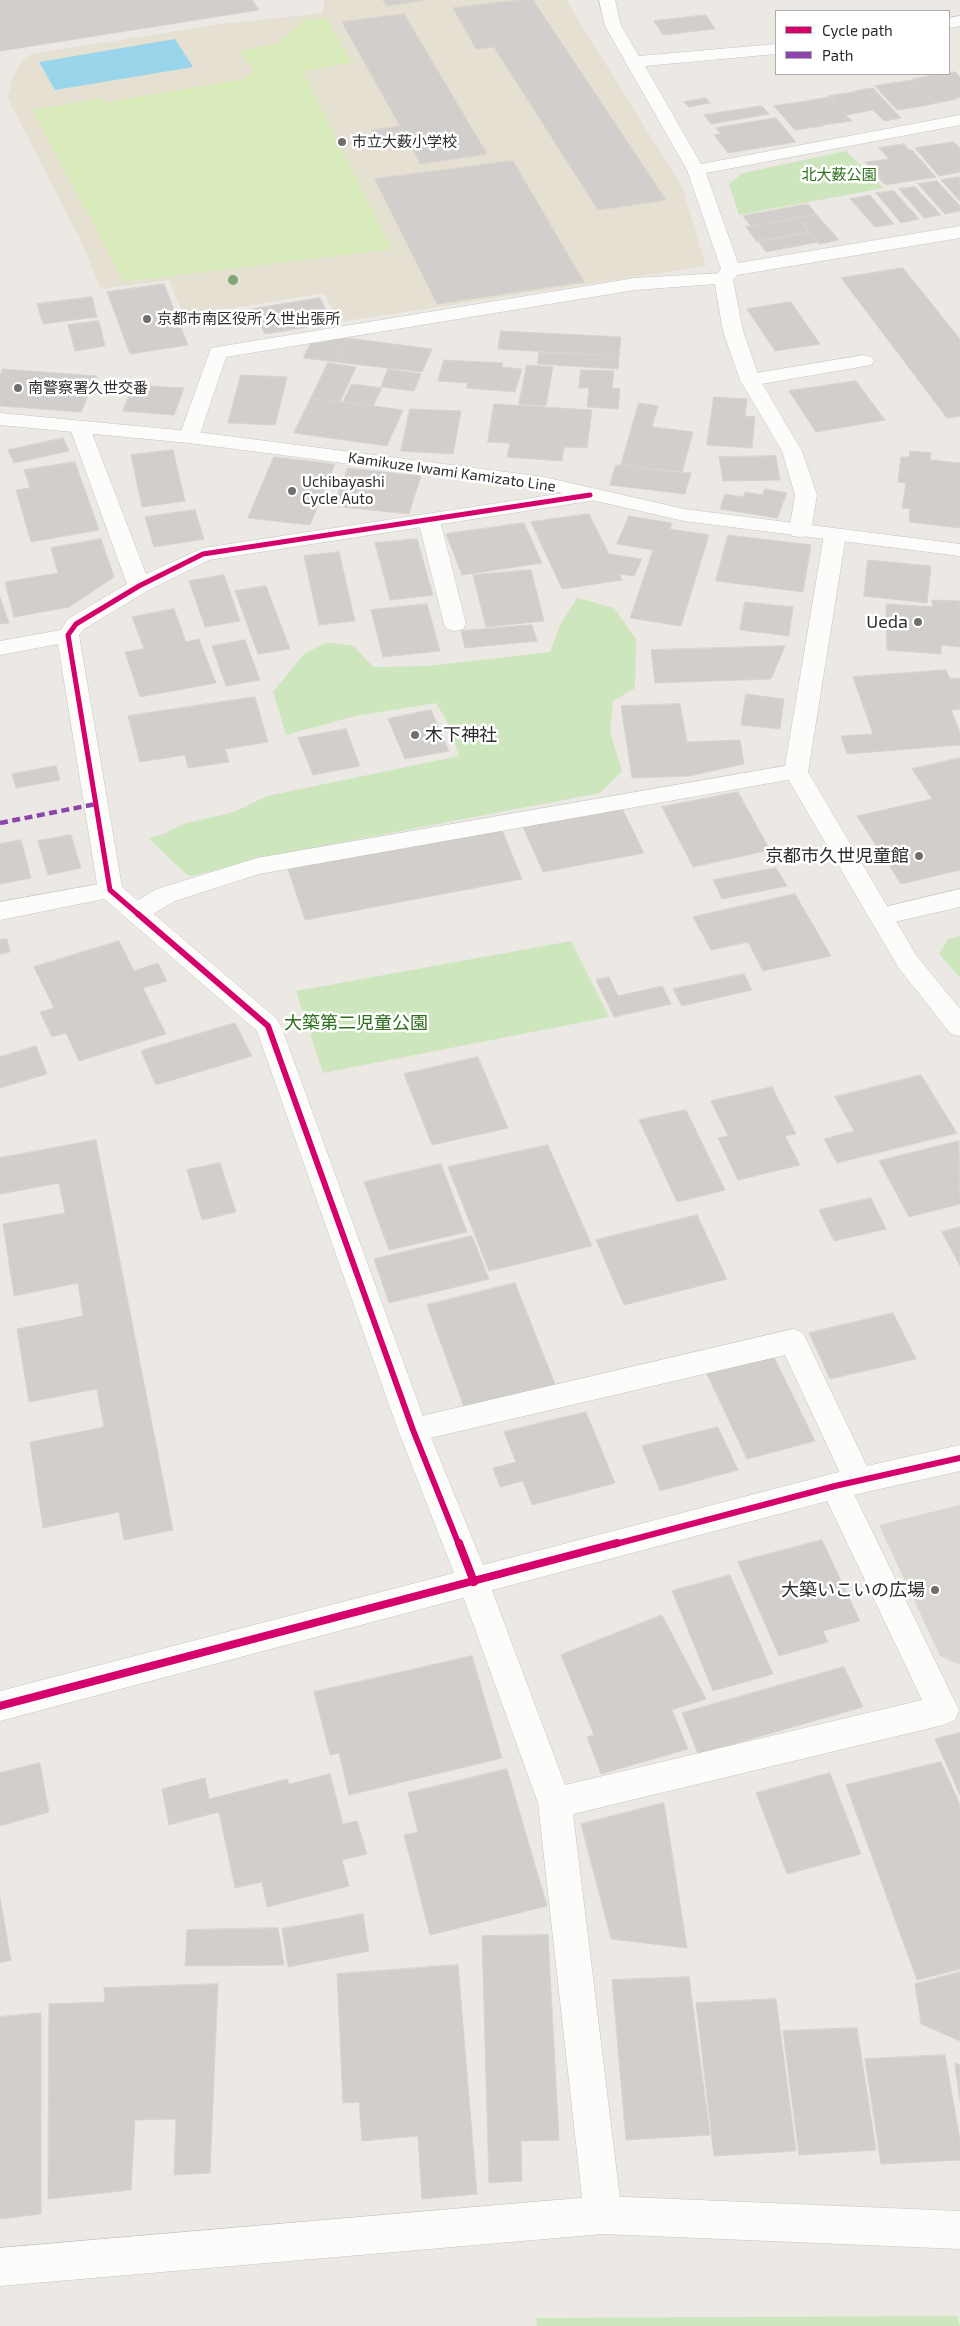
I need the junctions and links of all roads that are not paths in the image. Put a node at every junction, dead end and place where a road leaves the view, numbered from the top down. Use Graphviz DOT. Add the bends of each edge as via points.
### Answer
graph roads {
  1 [pos="607,0"];
  2 [pos="775,49"];
  3 [pos="634,62"];
  4 [pos="960,120"];
  5 [pos="696,170"];
  6 [pos="960,232"];
  7 [pos="727,275"];
  8 [pos="864,361"];
  9 [pos="750,380"];
  10 [pos="0,419"];
  11 [pos="80,428"];
  12 [pos="189,437"];
  13 [pos="590,495"];
  14 [pos="429,520"];
  15 [pos="800,531"];
  16 [pos="836,534"];
  17 [pos="960,550"];
  18 [pos="139,586"];
  19 [pos="455,624"];
  20 [pos="68,635"];
  21 [pos="0,648"];
  22 [pos="796,772"];
  23 [pos="110,890"];
  24 [pos="960,898"];
  25 [pos="0,911"];
  26 [pos="137,912"];
  27 [pos="881,916"];
  28 [pos="960,1028"];
  29 [pos="413,1430"];
  30 [pos="960,1458"];
  31 [pos="847,1483"];
  32 [pos="474,1582"];
  33 [pos="0,1706"];
  34 [pos="952,1708"];
  35 [pos="555,1804"];
  36 [pos="603,2215"];
  37 [pos="960,2230"];
  38 [pos="0,2267"];
  1 -- 3 [label="street" via="613,26"];
  2 -- 3 [label="street"];
  3 -- 5 [label="street"];
  4 -- 5 [label="street"];
  5 -- 7 [label="street"];
  6 -- 7 [label="street"];
  7 -- 9 [label="street" via="733,331"];
  7 -- 12 [label="street" via="635,284 218,352"];
  8 -- 9 [label="street"];
  9 -- 15 [label="street" via="792,451 806,496"];
  10 -- 11 [label="street, Kamikuze Iwami Kamizato Line"];
  11 -- 12 [label="street, Kamikuze Iwami Kamizato Line"];
  11 -- 18 [label="street"];
  12 -- 13 [label="street, Kamikuze Iwami Kamizato Line" via="544,483"];
  13 -- 14 [label="street"];
  13 -- 15 [label="street, Kamikuze Iwami Kamizato Line" via="684,515"];
  14 -- 18 [label="street" via="203,554"];
  14 -- 19 [label="street"];
  15 -- 16 [label="street, Kamikuze Iwami Kamizato Line"];
  16 -- 17 [label="street, Kamikuze Iwami Kamizato Line"];
  16 -- 22 [label="street"];
  18 -- 20 [label="street" via="76,624"];
  20 -- 21 [label="street"];
  20 -- 23 [label="street"];
  22 -- 26 [label="street" via="257,866 166,895"];
  22 -- 27 [label="street"];
  23 -- 25 [label="street"];
  23 -- 26 [label="street"];
  24 -- 27 [label="street"];
  26 -- 29 [label="street" via="268,1026"];
  27 -- 28 [label="street" via="907,961"];
  29 -- 31 [label="street" via="793,1341"];
  29 -- 32 [label="street"];
  30 -- 31 [label="street"];
  31 -- 32 [label="street"];
  31 -- 34 [label="street"];
  32 -- 33 [label="street"];
  32 -- 35 [label="street"];
  34 -- 35 [label="street"];
  35 -- 36 [label="street"];
  36 -- 37 [label="street"];
  36 -- 38 [label="street"];
}
